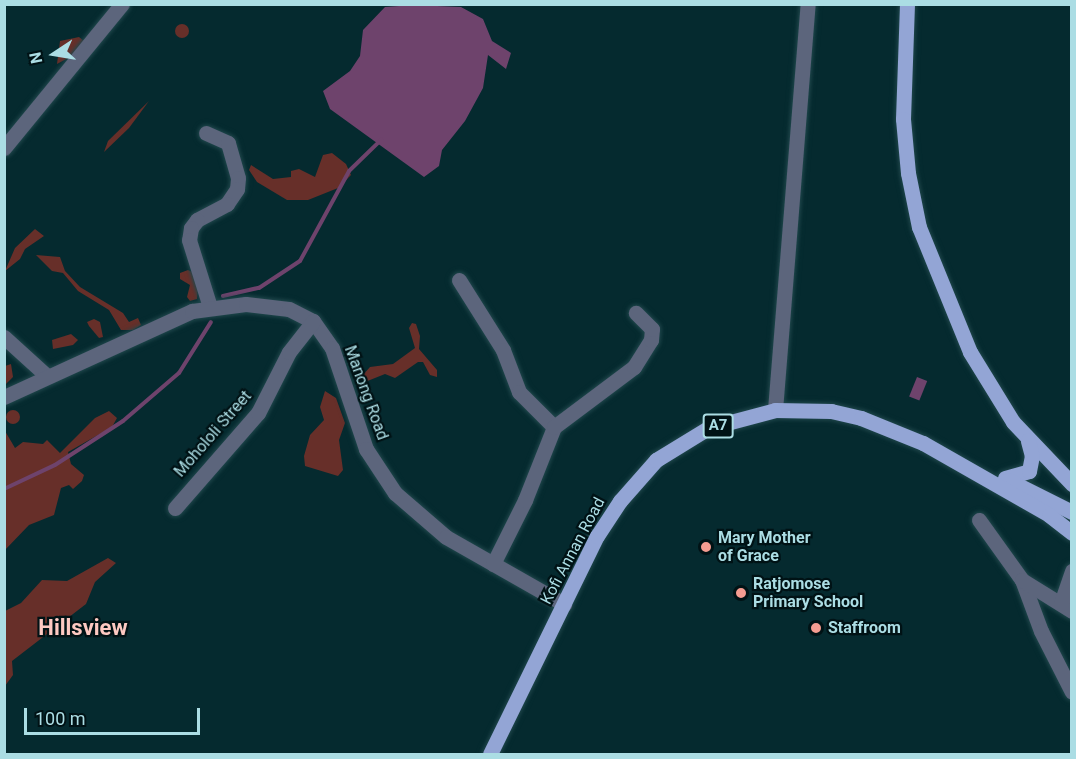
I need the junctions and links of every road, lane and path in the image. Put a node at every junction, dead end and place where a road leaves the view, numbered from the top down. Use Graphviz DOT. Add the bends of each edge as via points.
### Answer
graph roads {
  1 [pos="122,4"];
  2 [pos="808,4"];
  3 [pos="908,4"];
  4 [pos="206,133"];
  5 [pos="4,148"];
  6 [pos="459,280"];
  7 [pos="210,307"];
  8 [pos="636,313"];
  9 [pos="313,321"];
  10 [pos="963,330"];
  11 [pos="4,337"];
  12 [pos="47,376"];
  13 [pos="4,397"];
  14 [pos="775,410"];
  15 [pos="554,427"];
  16 [pos="1028,440"];
  17 [pos="949,457"];
  18 [pos="1071,470"];
  19 [pos="1005,478"];
  20 [pos="1071,484"];
  21 [pos="175,508"];
  22 [pos="1071,512"];
  23 [pos="980,520"];
  24 [pos="1071,533"];
  25 [pos="493,564"];
  26 [pos="1071,577"];
  27 [pos="1022,580"];
  28 [pos="564,604"];
  29 [pos="1066,607"];
  30 [pos="1071,692"];
  31 [pos="490,754"];
  1 -- 5 [label="street"];
  2 -- 14 [label="street"];
  3 -- 10 [label="main road" via="903,119 908,173 919,227"];
  4 -- 7 [label="street" via="228,143 238,178 237,189 227,204 197,220 191,228 189,240"];
  6 -- 15 [label="street" via="503,350 519,392"];
  7 -- 9 [label="street" via="266,305 289,309"];
  7 -- 12 [label="street"];
  8 -- 15 [label="street" via="652,330 651,340 634,367"];
  9 -- 21 [label="street, Mohololi Street" via="289,352 258,412"];
  9 -- 25 [label="street, Manong Road" via="332,348 366,449 381,476 437,530"];
  10 -- 16 [label="main road" via="970,352"];
  10 -- 18 [label="main road" via="978,347 1021,418"];
  11 -- 12 [label="street"];
  12 -- 13 [label="street"];
  14 -- 17 [label="main road, Kofi Annan Road / A7" via="831,411 861,418"];
  14 -- 28 [label="main road, Kofi Annan Road / A7" via="708,428 657,460 620,501"];
  15 -- 25 [label="street" via="525,500"];
  16 -- 19 [label="main road" via="1032,456 1029,471"];
  16 -- 20 [label="main road"];
  17 -- 19 [label="main road, Kofi Annan Road / A7"];
  17 -- 24 [label="main road, Kofi Annan Road / A7" via="1049,514"];
  19 -- 22 [label="main road, Kofi Annan Road / A7"];
  23 -- 27 [label="street"];
  25 -- 28 [label="street, Manong Road"];
  26 -- 29 [label="street"];
  27 -- 29 [label="street"];
  27 -- 30 [label="street" via="1041,631"];
  28 -- 31 [label="main road, Kofi Annan Road / A7"];
}
